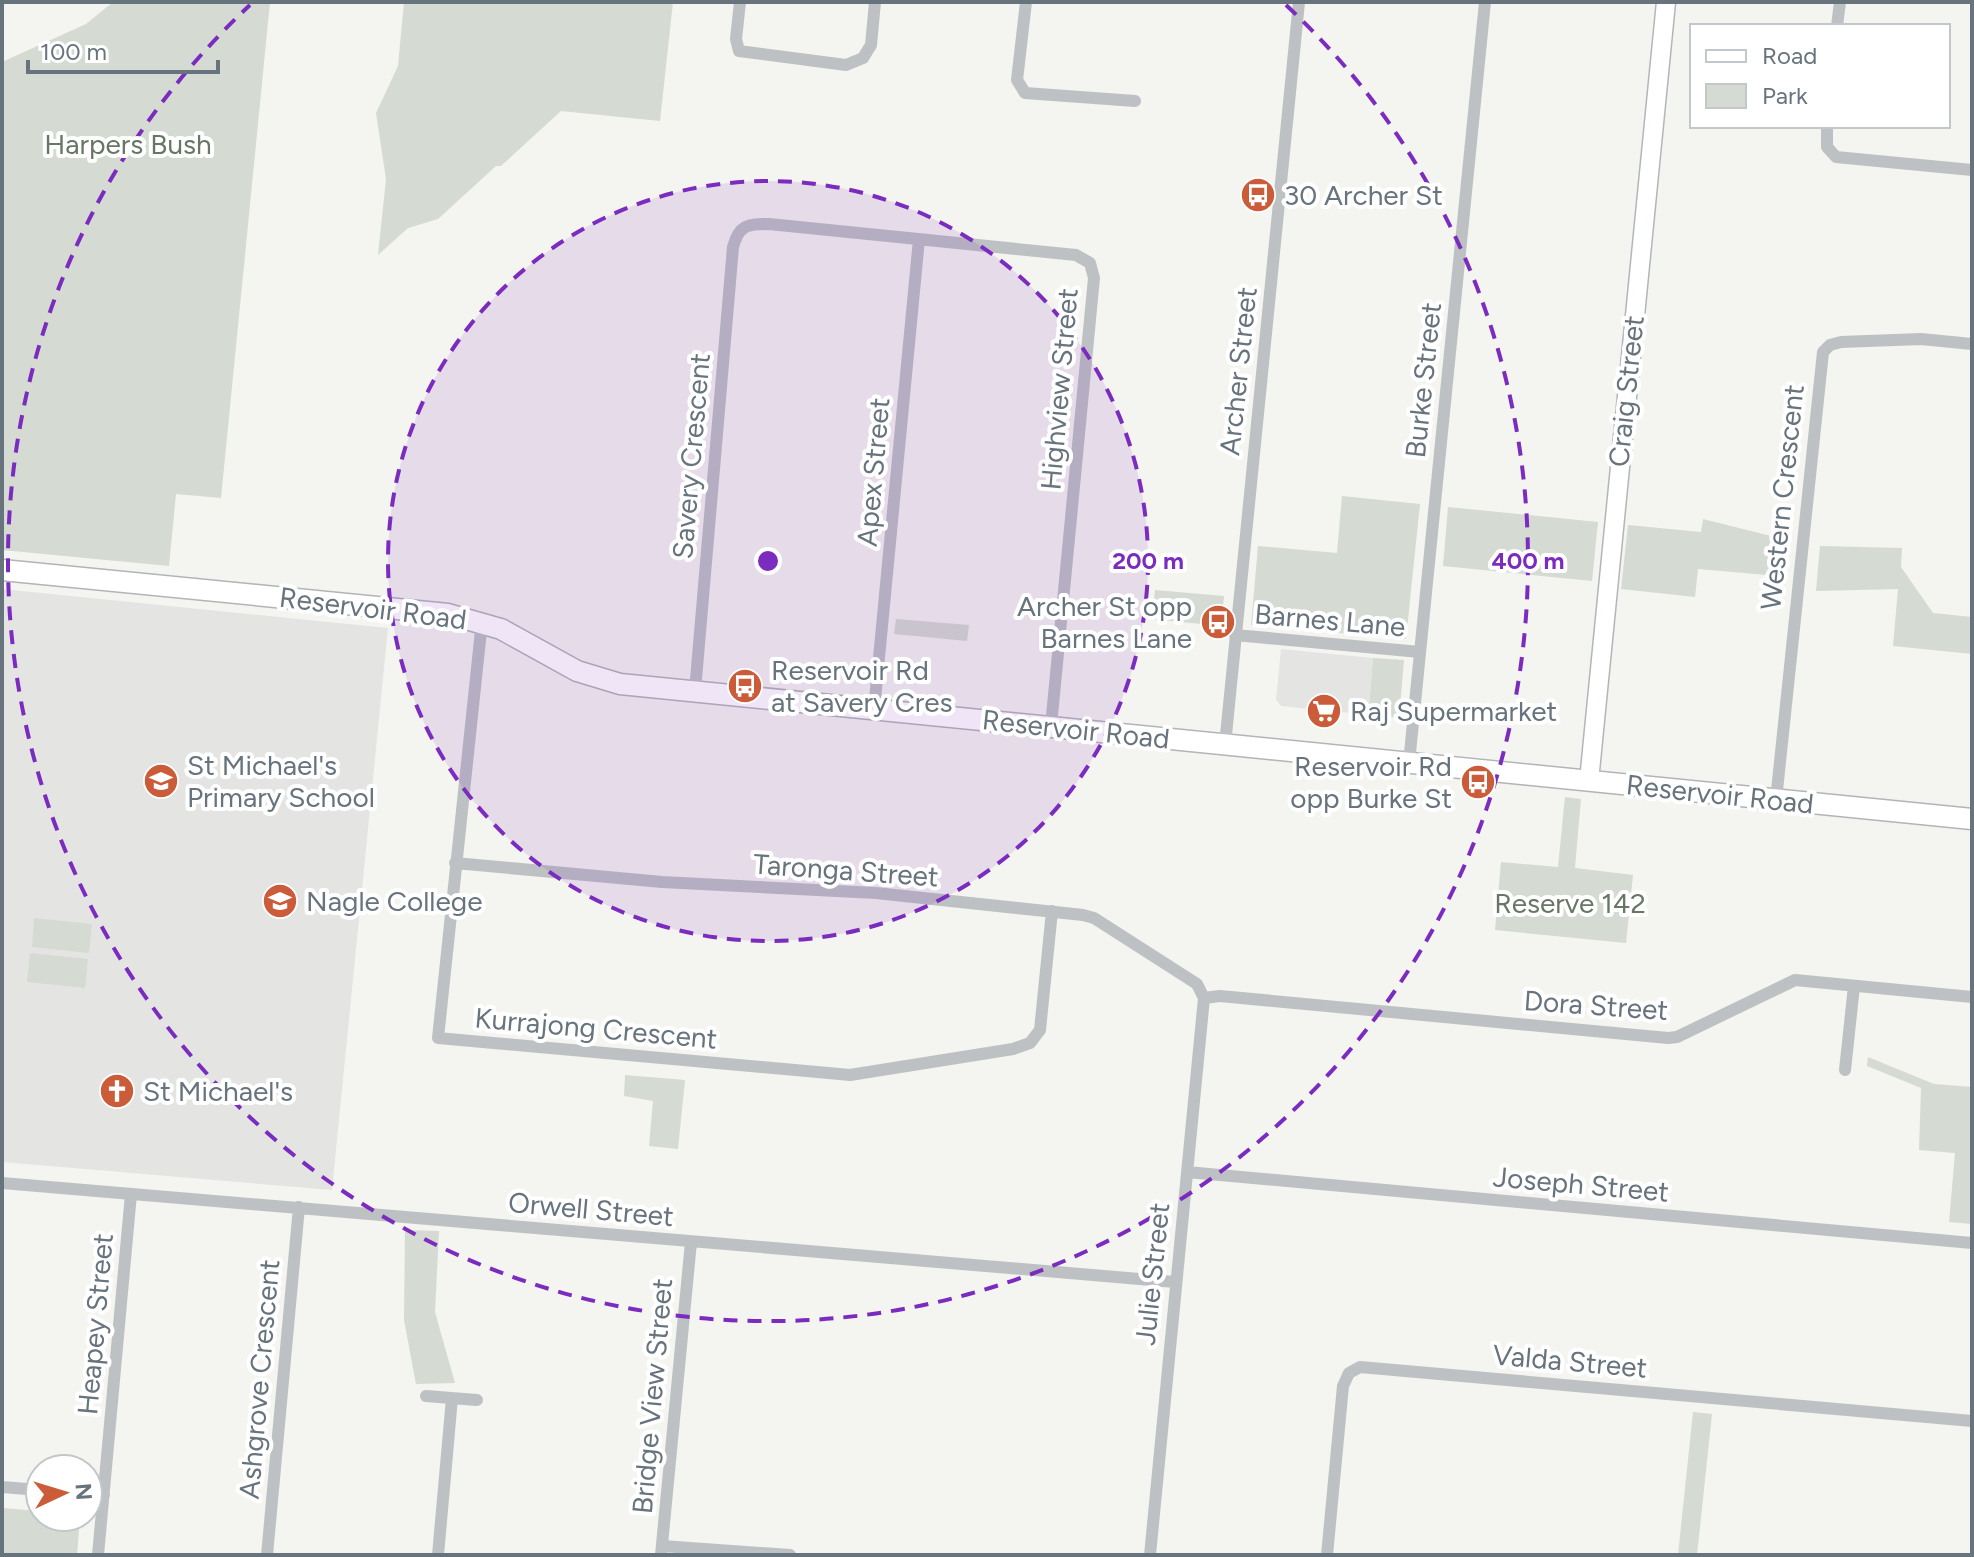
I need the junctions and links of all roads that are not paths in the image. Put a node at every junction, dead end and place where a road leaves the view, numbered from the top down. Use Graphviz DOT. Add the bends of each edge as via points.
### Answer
graph roads {
  1 [pos="740,2"];
  2 [pos="875,2"];
  3 [pos="1026,2"];
  4 [pos="1299,2"];
  5 [pos="1485,2"];
  6 [pos="1666,2"];
  7 [pos="1840,2"];
  8 [pos="1837,24"];
  9 [pos="1135,101"];
  10 [pos="1827,128"];
  11 [pos="1972,170"];
  12 [pos="742,228"];
  13 [pos="919,239"];
  14 [pos="1972,344"];
  15 [pos="2,570"];
  16 [pos="482,621"];
  17 [pos="1235,635"];
  18 [pos="1420,652"];
  19 [pos="695,691"];
  20 [pos="874,710"];
  21 [pos="1051,726"];
  22 [pos="1225,745"];
  23 [pos="1409,763"];
  24 [pos="1589,781"];
  25 [pos="1776,800"];
  26 [pos="1972,819"];
  27 [pos="455,863"];
  28 [pos="1052,911"];
  29 [pos="1854,986"];
  30 [pos="1972,997"];
  31 [pos="1204,998"];
  32 [pos="1845,1070"];
  33 [pos="1187,1172"];
  34 [pos="2,1183"];
  35 [pos="131,1194"];
  36 [pos="299,1207"];
  37 [pos="691,1242"];
  38 [pos="1972,1243"];
  39 [pos="1175,1282"];
  40 [pos="426,1396"];
  41 [pos="452,1398"];
  42 [pos="477,1400"];
  43 [pos="1972,1421"];
  44 [pos="2,1487"];
  45 [pos="24,1489"];
  46 [pos="104,1495"];
  47 [pos="100,1533"];
  48 [pos="662,1550"];
  49 [pos="98,1555"];
  50 [pos="267,1555"];
  51 [pos="438,1555"];
  52 [pos="790,1555"];
  53 [pos="1150,1555"];
  54 [pos="1327,1555"];
  1 -- 2 [label="street" via="739,51 846,65 863,58 871,45"];
  3 -- 9 [label="street" via="1017,80 1025,93"];
  4 -- 17 [label="street, Archer Street"];
  5 -- 18 [label="street, Burke Street"];
  6 -- 24 [label="street, Craig Street"];
  7 -- 8 [label="street"];
  10 -- 11 [label="street" via="1829,151 1842,158"];
  12 -- 13 [label="street, Highview Street" via="769,224"];
  12 -- 19 [label="street, Savery Crescent" via="733,247"];
  13 -- 20 [label="street, Apex Street"];
  13 -- 21 [label="street, Highview Street" via="1076,255 1090,263 1094,278"];
  14 -- 25 [label="street, Western Crescent" via="1921,339 1841,342 1823,352"];
  15 -- 16 [label="main road, Reservoir Road"];
  16 -- 19 [label="main road, Reservoir Road" via="603,680"];
  16 -- 27 [label="street, Kurrajong Crescent"];
  17 -- 18 [label="street, Barnes Lane"];
  17 -- 22 [label="street, Archer Street"];
  18 -- 23 [label="street, Burke Street"];
  19 -- 20 [label="main road, Reservoir Road"];
  20 -- 21 [label="main road, Reservoir Road"];
  21 -- 22 [label="main road, Reservoir Road"];
  22 -- 23 [label="main road, Reservoir Road"];
  23 -- 24 [label="main road, Reservoir Road"];
  24 -- 25 [label="main road, Reservoir Road"];
  25 -- 26 [label="main road, Reservoir Road"];
  27 -- 28 [label="street, Taronga Street"];
  27 -- 28 [label="street, Kurrajong Crescent" via="438,1038 850,1075 1013,1049 1034,1040 1042,1024"];
  28 -- 31 [label="street, Taronga Street" via="1094,918 1193,981"];
  29 -- 30 [label="street, Dora Street"];
  29 -- 31 [label="street, Dora Street" via="1791,981 1671,1038"];
  29 -- 32 [label="street"];
  31 -- 33 [label="street, Julie Street"];
  33 -- 38 [label="street, Joseph Street"];
  33 -- 39 [label="street, Julie Street"];
  34 -- 35 [label="street, Orwell Street"];
  35 -- 36 [label="street, Orwell Street"];
  35 -- 46 [label="street, Heapey Street"];
  36 -- 37 [label="street, Orwell Street"];
  36 -- 50 [label="street, Ashgrove Crescent"];
  37 -- 39 [label="street, Orwell Street"];
  37 -- 48 [label="street, Bridge View Street"];
  39 -- 53 [label="street, Julie Street"];
  40 -- 41 [label="street"];
  41 -- 42 [label="street"];
  41 -- 51 [label="street"];
  43 -- 54 [label="street, Valda Street" via="1360,1367 1349,1373 1343,1386"];
  44 -- 45 [label="street"];
  47 -- 49 [label="street, Heapey Street"];
  48 -- 52 [label="street"];
}
